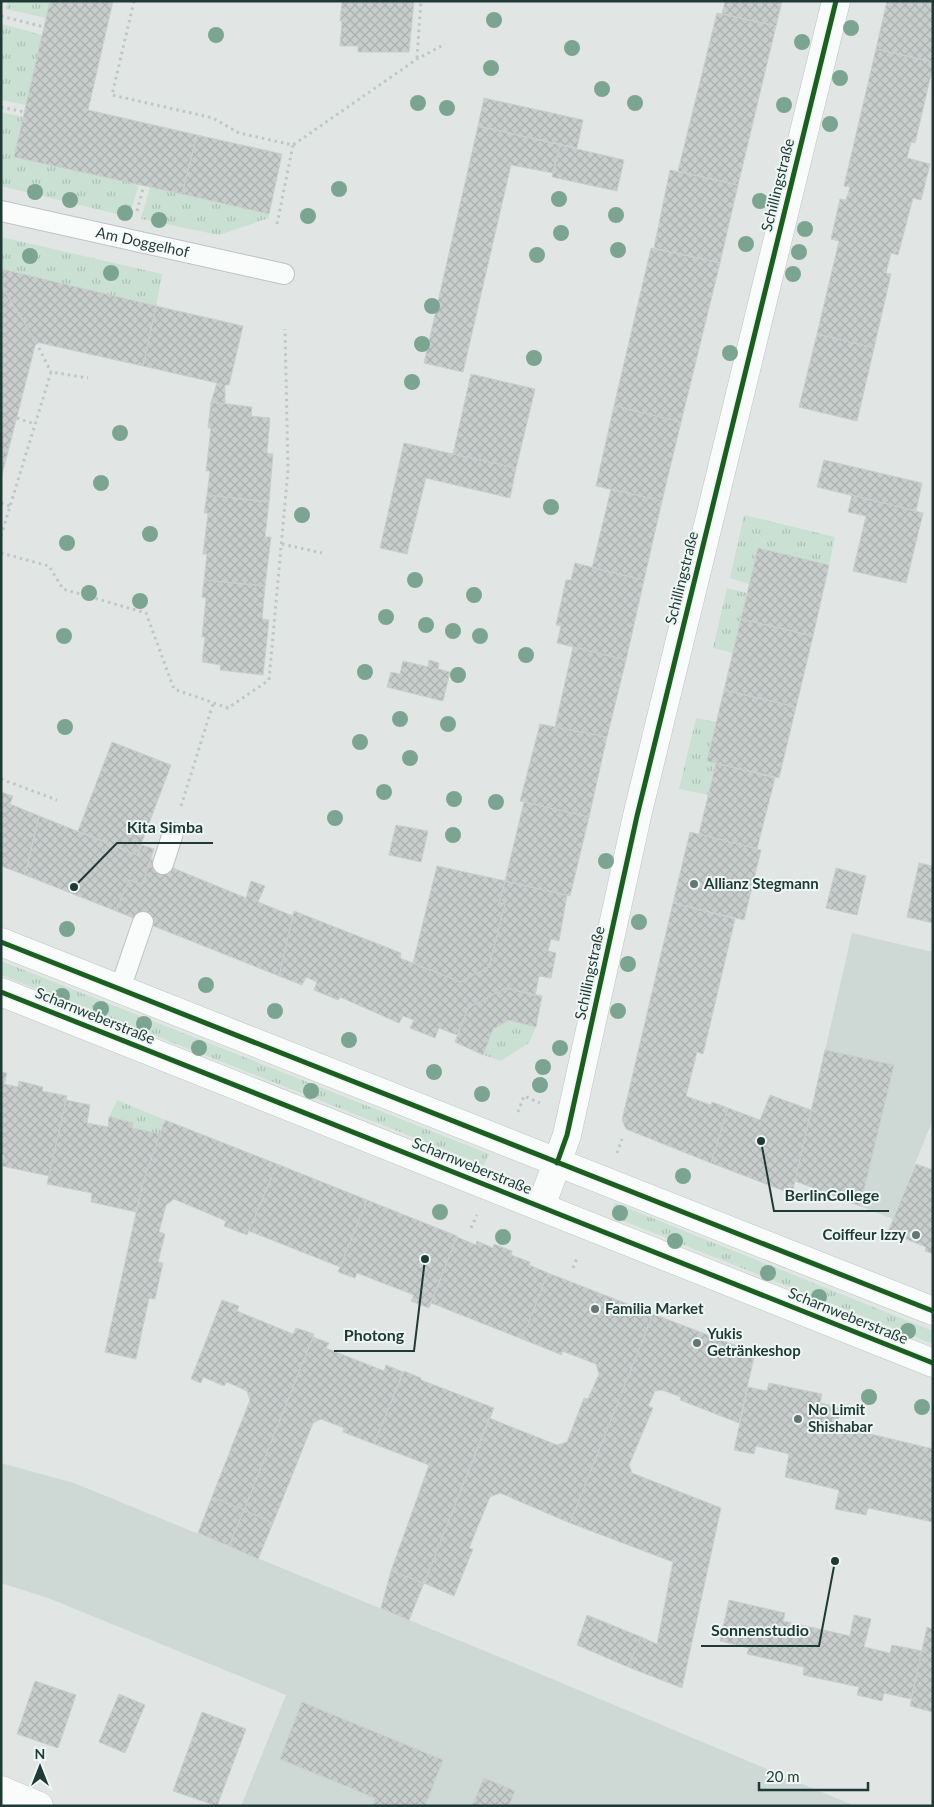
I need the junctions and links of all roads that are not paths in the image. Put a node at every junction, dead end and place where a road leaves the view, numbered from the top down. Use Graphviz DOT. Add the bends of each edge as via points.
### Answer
graph roads {
  1 [pos="836,1"];
  2 [pos="1,210"];
  3 [pos="284,274"];
  4 [pos="173,833"];
  5 [pos="163,864"];
  6 [pos="143,922"];
  7 [pos="1,942"];
  8 [pos="120,989"];
  9 [pos="1,992"];
  10 [pos="557,1162"];
  11 [pos="541,1206"];
  12 [pos="933,1311"];
  13 [pos="933,1363"];
  14 [pos="1,1790"];
  15 [pos="39,1806"];
  1 -- 10 [label="main road, Schillingstraße" via="637,816 567,1135"];
  2 -- 3 [label="lane, Am Doggelhof"];
  4 -- 5 [label="lane"];
  6 -- 8 [label="lane"];
  7 -- 8 [label="main road"];
  8 -- 10 [label="main road"];
  9 -- 11 [label="main road, Scharnweberstraße"];
  10 -- 11 [label="main road, Scharnweberstraße"];
  10 -- 12 [label="main road"];
  11 -- 13 [label="main road, Scharnweberstraße"];
  14 -- 15 [label="main road"];
}
